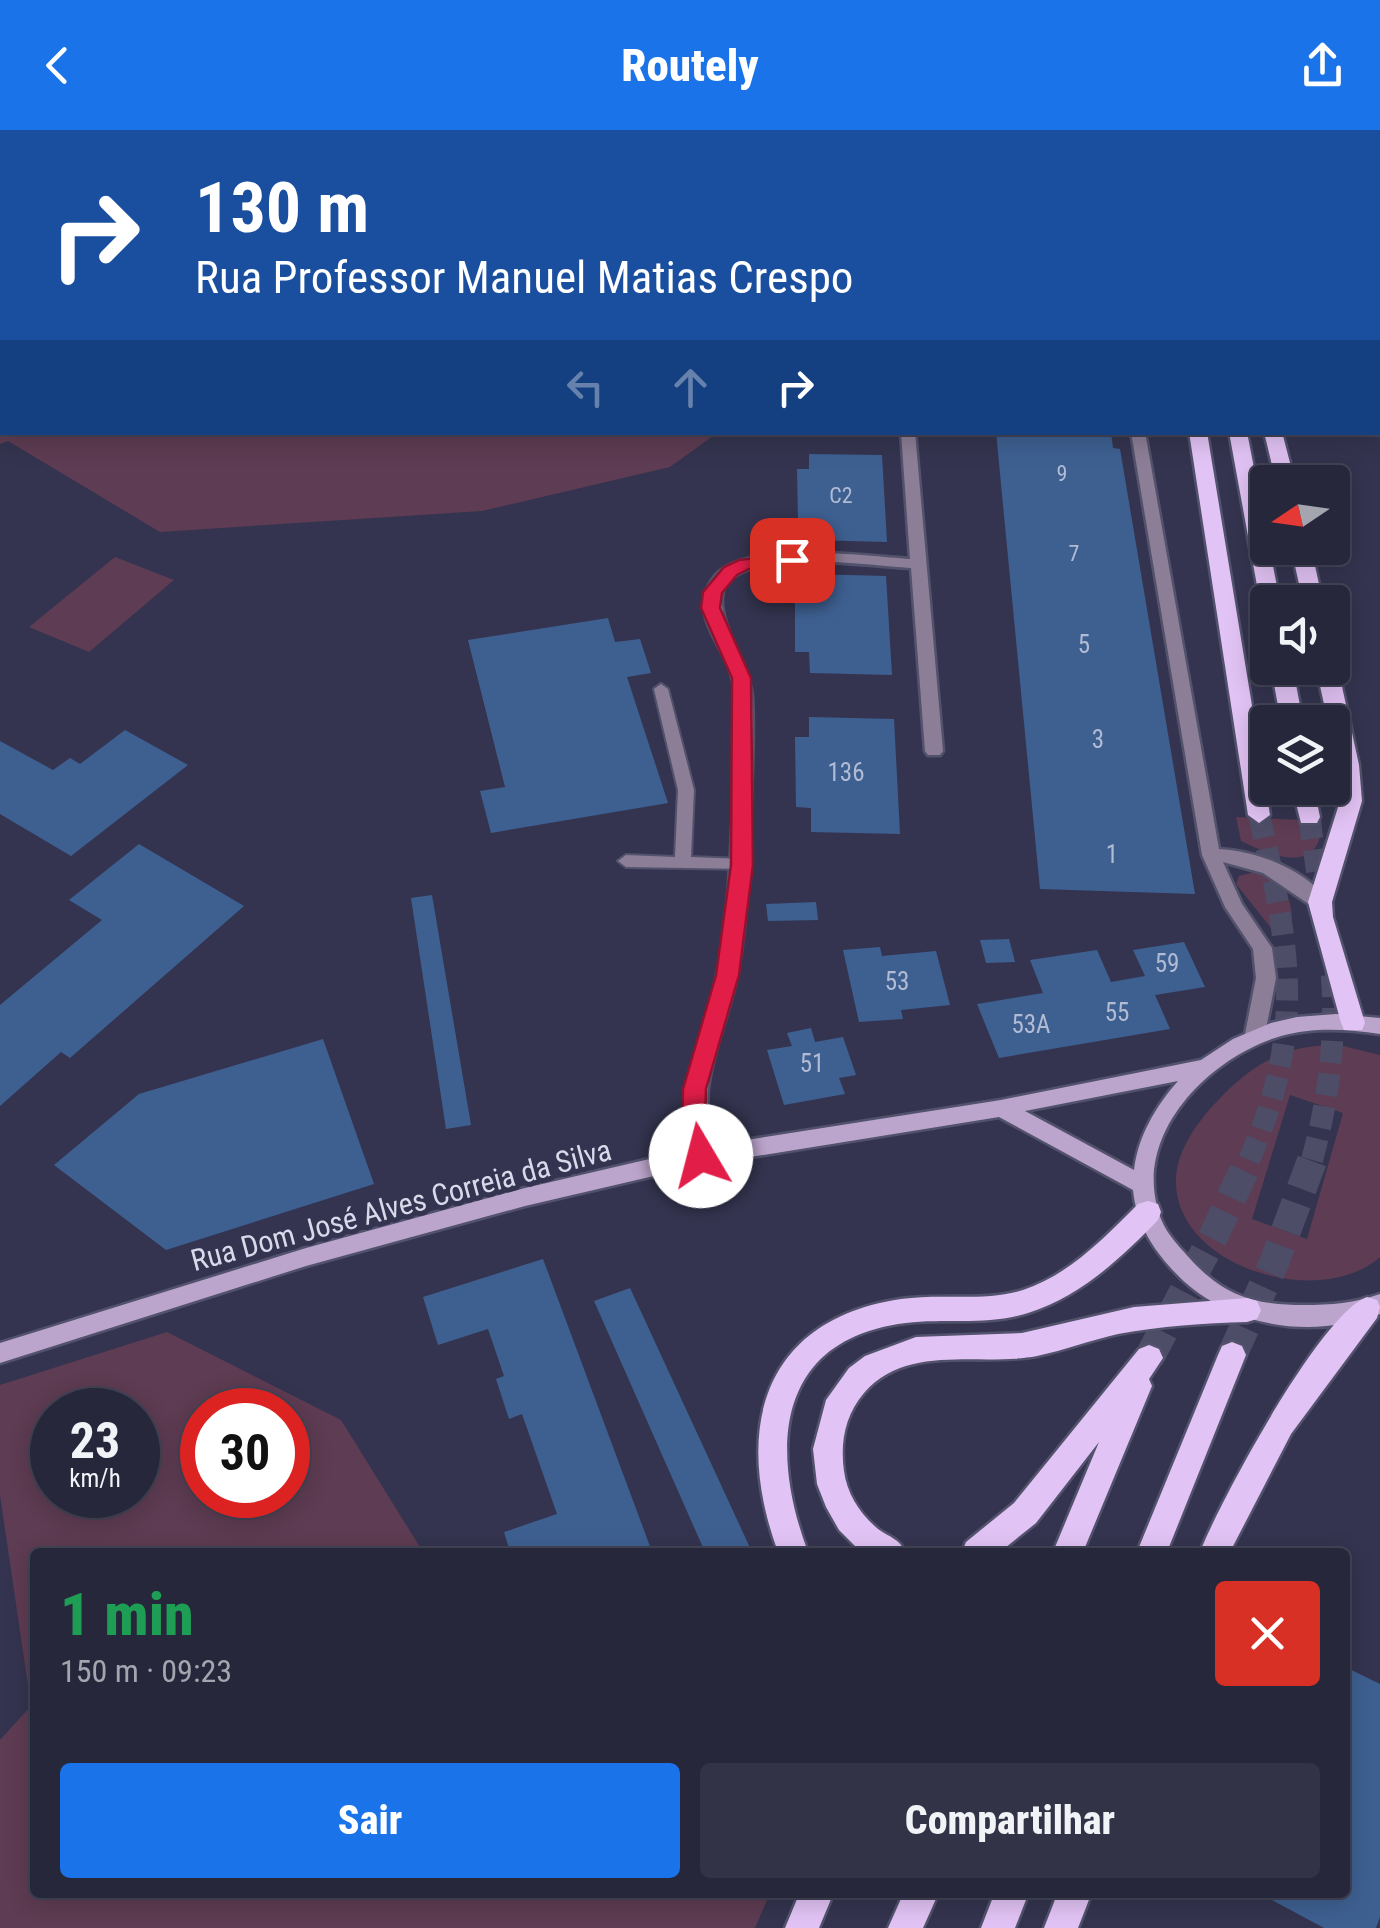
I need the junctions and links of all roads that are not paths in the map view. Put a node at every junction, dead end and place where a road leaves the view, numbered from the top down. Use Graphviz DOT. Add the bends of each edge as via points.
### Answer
graph roads {
  1 [pos="908,435"];
  2 [pos="1139,435"];
  3 [pos="1198,435"];
  4 [pos="1239,435"];
  5 [pos="1274,435"];
  6 [pos="1282,465"];
  7 [pos="918,564"];
  8 [pos="1267,585"];
  9 [pos="1331,685"];
  10 [pos="661,688"];
  11 [pos="934,751"];
  12 [pos="1307,805"];
  13 [pos="1259,815"];
  14 [pos="1309,817"];
  15 [pos="1211,855"];
  16 [pos="626,861"];
  17 [pos="683,862"];
  18 [pos="742,865"];
  19 [pos="1320,902"];
  20 [pos="1353,1023"];
  21 [pos="1380,1026"];
  22 [pos="1255,1034"];
  23 [pos="1206,1067"];
  24 [pos="1001,1108"];
  25 [pos="701,1156"];
  26 [pos="1146,1199"];
  27 [pos="1373,1307"];
  28 [pos="1247,1310"];
  29 [pos="0,1353"];
  30 [pos="1232,1355"];
  31 [pos="792,1548"];
  32 [pos="881,1548"];
  33 [pos="982,1548"];
  34 [pos="1070,1548"];
  35 [pos="1154,1548"];
  36 [pos="1217,1548"];
  37 [pos="814,1898"];
  38 [pos="919,1898"];
  39 [pos="1010,1898"];
  40 [pos="1074,1898"];
  41 [pos="802,1928"];
  42 [pos="905,1928"];
  43 [pos="998,1928"];
  44 [pos="1061,1928"];
  1 -- 7 [label="street"];
  2 -- 15 [label="street"];
  3 -- 13 [label="main road"];
  4 -- 8 [label="main road"];
  5 -- 6 [label="main road"];
  7 -- 11 [label="street"];
  7 -- 18 [label="street" via="766,560 730,571 712,592 711,608 742,678"];
  9 -- 19 [label="main road" via="1351,800"];
  10 -- 17 [label="lane" via="686,790"];
  12 -- 14 [label="main road"];
  15 -- 19 [label="street" via="1259,863"];
  15 -- 22 [label="street" via="1262,948 1266,978"];
  16 -- 17 [label="lane"];
  17 -- 18 [label="lane"];
  18 -- 25 [label="street" via="728,975 694,1089"];
  19 -- 20 [label="main road"];
  20 -- 21 [label="main road"];
  20 -- 22 [label="main road" via="1298,1023"];
  22 -- 23 [label="main road"];
  23 -- 24 [label="main road, Rua Dom José Alves Correia da Silva"];
  23 -- 26 [label="main road" via="1160,1118 1147,1147"];
  24 -- 25 [label="main road, Rua Dom José Alves Correia da Silva"];
  24 -- 26 [label="main road"];
  25 -- 29 [label="main road, Rua Dom José Alves Correia da Silva" via="324,1252"];
  26 -- 28 [label="main road" via="1155,1232 1188,1272"];
  26 -- 31 [label="main road" via="1088,1272 1023,1302 889,1313 847,1327 809,1352 787,1376 772,1414 774,1490"];
  27 -- 28 [label="main road" via="1317,1316"];
  27 -- 36 [label="main road" via="1270,1438"];
  28 -- 32 [label="main road" via="1185,1311 1007,1348 917,1349 864,1371 836,1406 826,1451 831,1482 854,1529"];
  30 -- 35 [label="main road"];
  33 -- 34 [label="main road" via="1025,1513 1149,1358"];
  37 -- 41 [label="main road"];
  38 -- 42 [label="main road"];
  39 -- 43 [label="main road"];
  40 -- 44 [label="main road"];
}
